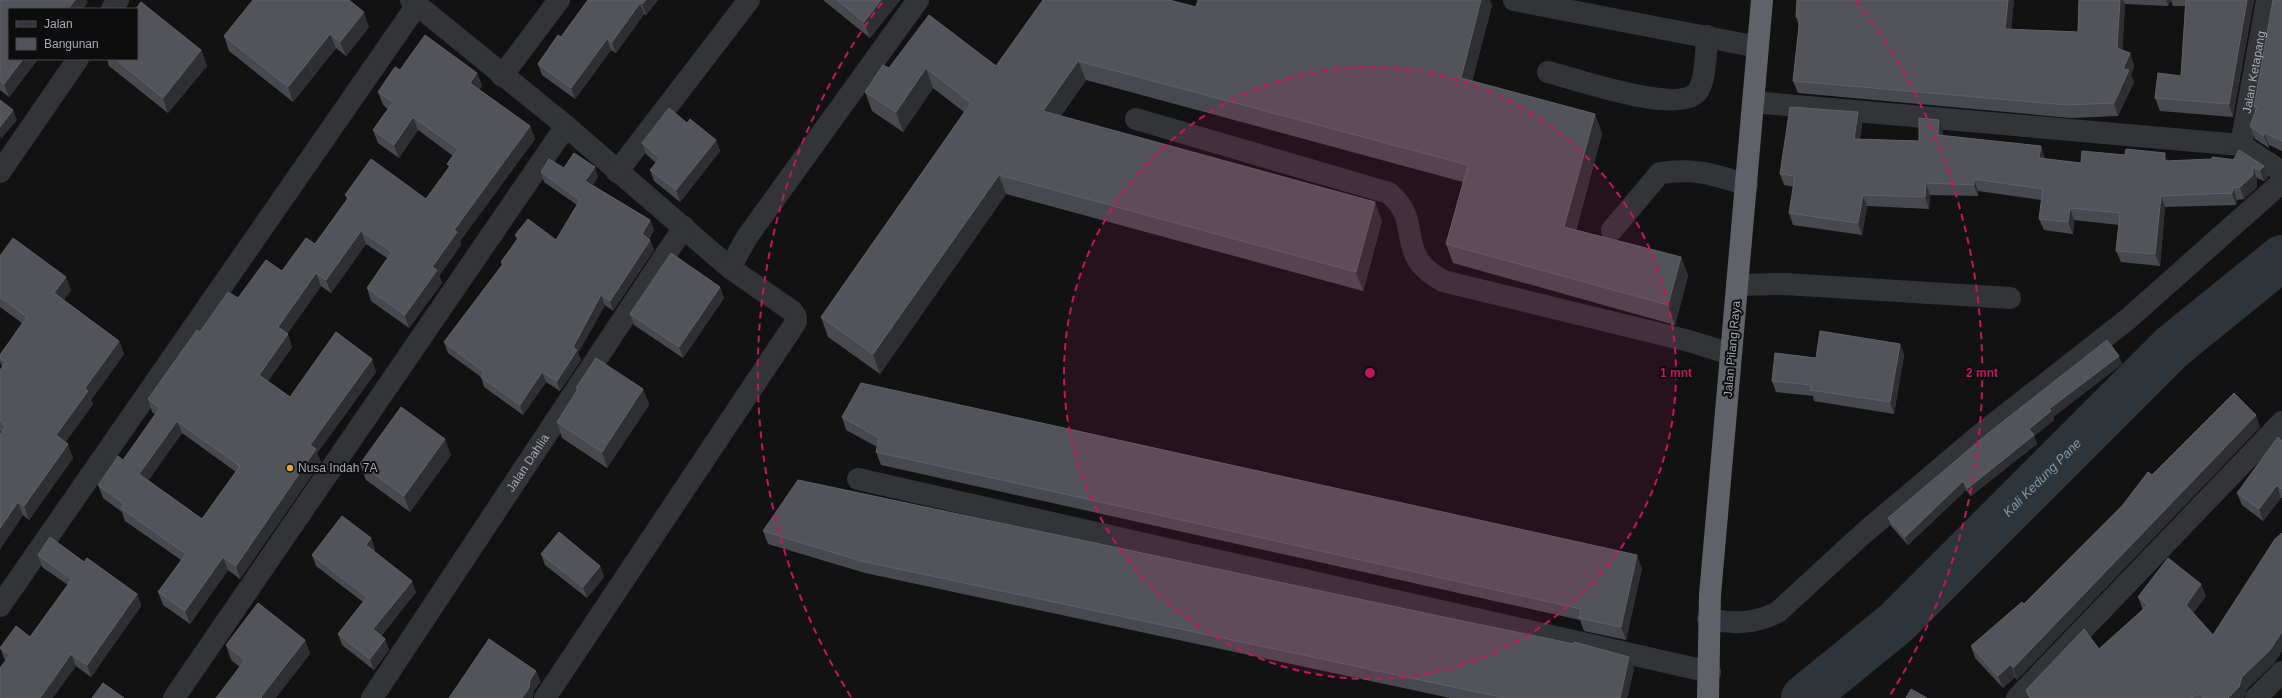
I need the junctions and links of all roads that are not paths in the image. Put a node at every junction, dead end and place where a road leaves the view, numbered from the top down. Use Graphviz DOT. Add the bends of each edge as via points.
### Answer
graph roads {
  1 [pos="559,0"];
  2 [pos="749,0"];
  3 [pos="918,0"];
  4 [pos="1514,0"];
  5 [pos="1762,0"];
  6 [pos="2267,0"];
  7 [pos="414,3"];
  8 [pos="1707,36"];
  9 [pos="1758,47"];
  10 [pos="77,60"];
  11 [pos="1548,72"];
  12 [pos="502,76"];
  13 [pos="1753,102"];
  14 [pos="1136,119"];
  15 [pos="566,126"];
  16 [pos="2241,144"];
  17 [pos="0,172"];
  18 [pos="617,172"];
  19 [pos="2282,172"];
  20 [pos="2282,182"];
  21 [pos="1746,185"];
  22 [pos="684,227"];
  23 [pos="1612,230"];
  24 [pos="730,268"];
  25 [pos="1737,284"];
  26 [pos="2010,298"];
  27 [pos="1731,354"];
  28 [pos="2282,422"];
  29 [pos="858,479"];
  30 [pos="0,606"];
  31 [pos="1708,619"];
  32 [pos="1710,672"];
  33 [pos="2282,672"];
  34 [pos="174,698"];
  35 [pos="372,698"];
  36 [pos="545,698"];
  37 [pos="1708,698"];
  38 [pos="2016,698"];
  39 [pos="2256,698"];
  1 -- 12 [label="street"];
  2 -- 18 [label="street"];
  3 -- 24 [label="street" via="747,237"];
  4 -- 8 [label="street"];
  5 -- 9 [label="highway, Jalan Pilang Raya"];
  6 -- 16 [label="street, Jalan Ketapang"];
  7 -- 12 [label="street"];
  7 -- 30 [label="street"];
  8 -- 9 [label="street"];
  8 -- 11 [label="street" via="1703,81 1697,93 1684,100 1647,98"];
  9 -- 13 [label="highway, Jalan Pilang Raya"];
  10 -- 17 [label="street"];
  12 -- 15 [label="street"];
  13 -- 16 [label="street"];
  13 -- 21 [label="highway, Jalan Pilang Raya"];
  14 -- 27 [label="street" via="1388,193 1399,203 1406,215 1417,258 1426,270 1443,281 1689,341"];
  15 -- 18 [label="street"];
  15 -- 34 [label="street"];
  16 -- 19 [label="street"];
  18 -- 22 [label="street"];
  20 -- 31 [label="street" via="2128,319 1981,434 1865,532 1778,612 1748,623"];
  21 -- 23 [label="street" via="1708,172 1684,170 1660,173"];
  21 -- 25 [label="highway, Jalan Pilang Raya"];
  22 -- 24 [label="street"];
  22 -- 35 [label="street, Jalan Dahlia"];
  24 -- 36 [label="street" via="792,311 796,322"];
  25 -- 26 [label="street" via="1784,284"];
  25 -- 27 [label="highway, Jalan Pilang Raya"];
  27 -- 31 [label="highway, Jalan Pilang Raya"];
  28 -- 38 [label="street"];
  29 -- 32 [label="street"];
  31 -- 32 [label="highway, Jalan Pilang Raya"];
  32 -- 37 [label="highway, Jalan Pilang Raya"];
  33 -- 39 [label="street"];
}
